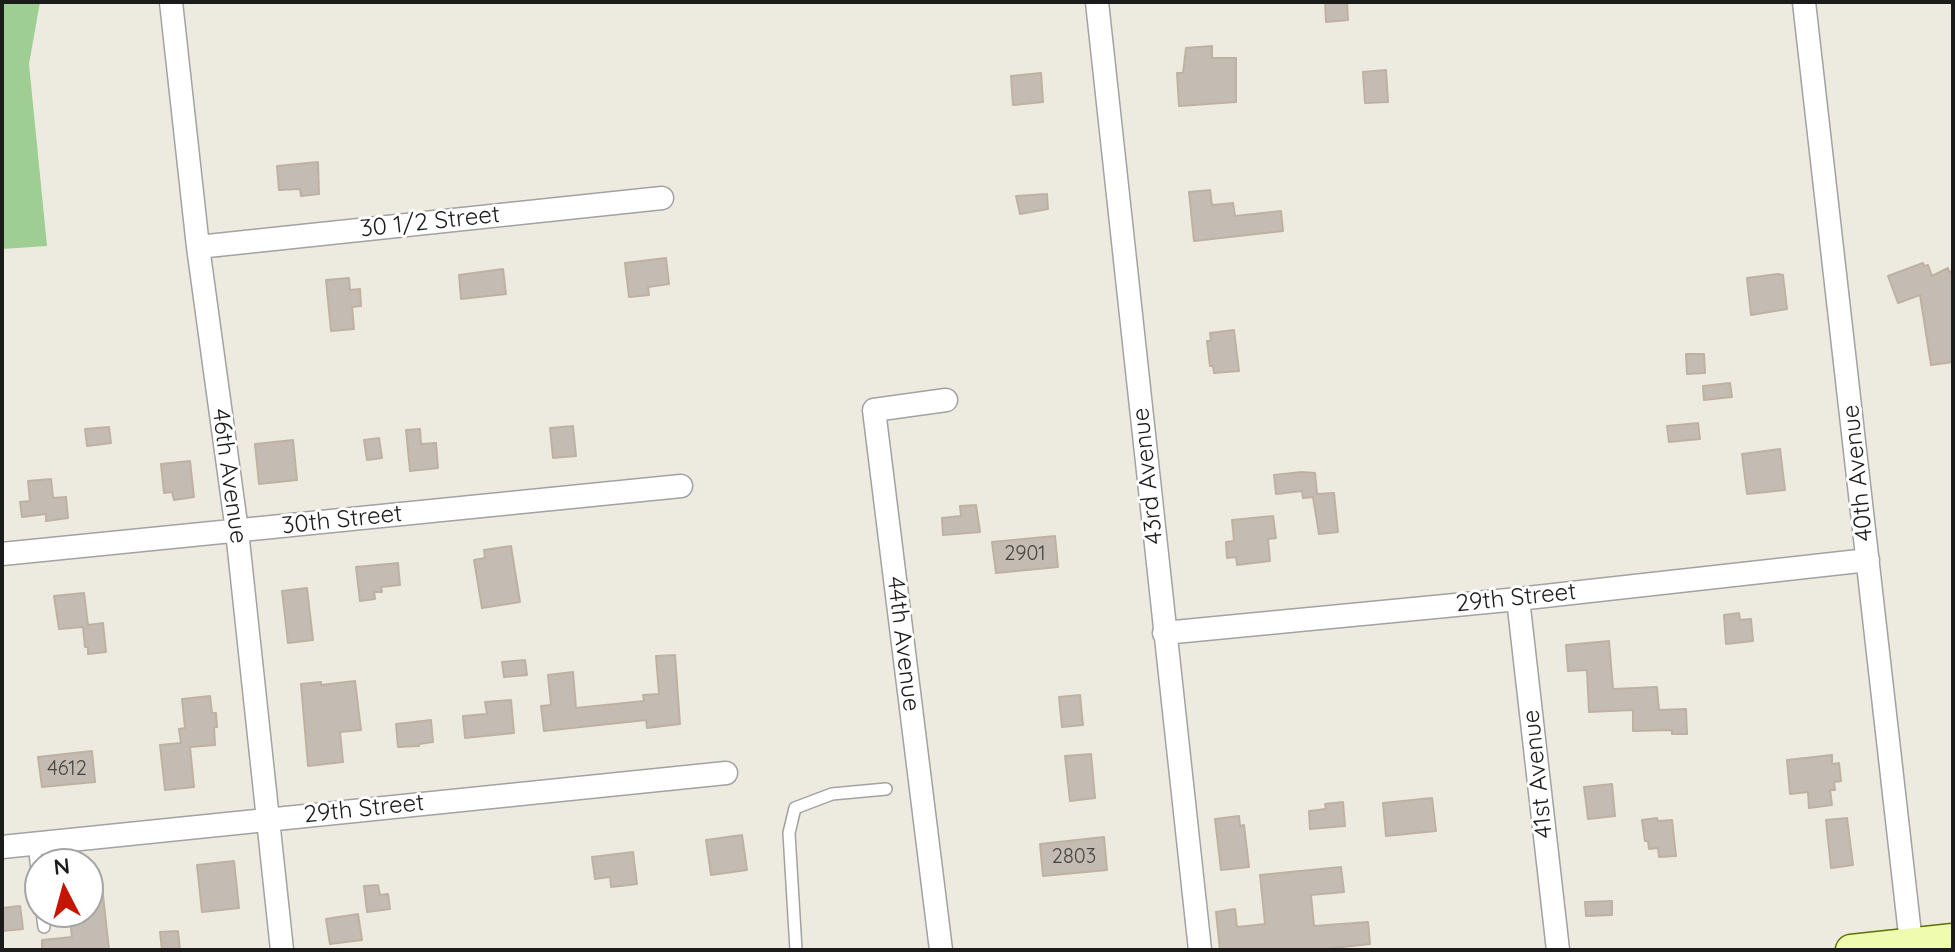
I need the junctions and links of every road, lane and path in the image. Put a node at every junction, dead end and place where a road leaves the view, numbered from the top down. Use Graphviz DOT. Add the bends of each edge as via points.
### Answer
graph roads {
  1 [pos="171,2"];
  2 [pos="1097,2"];
  3 [pos="1804,2"];
  4 [pos="662,198"];
  5 [pos="198,247"];
  6 [pos="946,400"];
  7 [pos="681,486"];
  8 [pos="237,531"];
  9 [pos="2,554"];
  10 [pos="1868,560"];
  11 [pos="1518,599"];
  12 [pos="1164,633"];
  13 [pos="726,773"];
  14 [pos="886,789"];
  15 [pos="266,819"];
  16 [pos="34,844"];
  17 [pos="2,847"];
  18 [pos="34,848"];
  19 [pos="1953,939"];
  20 [pos="1911,943"];
  21 [pos="282,950"];
  22 [pos="796,950"];
  23 [pos="941,950"];
  24 [pos="1200,950"];
  25 [pos="1558,950"];
  26 [pos="1851,950"];
  1 -- 5 [label="street, 46th Avenue"];
  2 -- 12 [label="street, 43rd Avenue"];
  3 -- 10 [label="street, 40th Avenue"];
  4 -- 5 [label="street, 30 1/2 Street"];
  5 -- 8 [label="street, 46th Avenue"];
  6 -- 23 [label="street, 44th Avenue" via="874,410"];
  7 -- 8 [label="street, 30th Street"];
  8 -- 9 [label="street, 30th Street"];
  8 -- 15 [label="street, 46th Avenue"];
  10 -- 11 [label="street, 29th Street"];
  10 -- 20 [label="street, 40th Avenue"];
  11 -- 12 [label="street, 29th Street"];
  11 -- 25 [label="street, 41st Avenue"];
  12 -- 24 [label="street, 43rd Avenue"];
  13 -- 15 [label="street, 29th Street"];
  14 -- 22 [label="lane" via="832,794 795,808 789,833"];
  15 -- 16 [label="street, 29th Street"];
  15 -- 21 [label="street, 46th Avenue"];
  16 -- 17 [label="street, 29th Street"];
  16 -- 18 [label="lane"];
  19 -- 20 [label="main road"];
  20 -- 26 [label="main road"];
}
